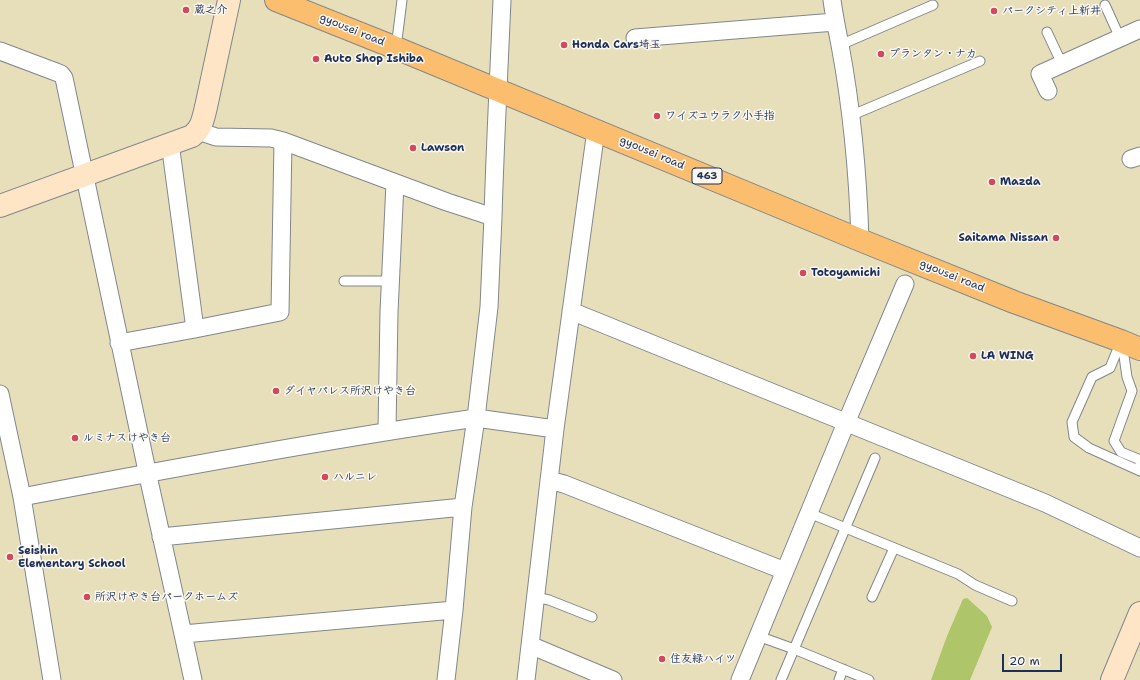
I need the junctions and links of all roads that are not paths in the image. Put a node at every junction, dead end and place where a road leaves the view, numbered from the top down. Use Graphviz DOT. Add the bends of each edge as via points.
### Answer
graph roads {
  1 [pos="229,0"];
  2 [pos="276,0"];
  3 [pos="402,0"];
  4 [pos="502,0"];
  5 [pos="832,0"];
  6 [pos="933,4"];
  7 [pos="1105,5"];
  8 [pos="835,22"];
  9 [pos="1140,29"];
  10 [pos="1047,32"];
  11 [pos="635,38"];
  12 [pos="1120,38"];
  13 [pos="840,45"];
  14 [pos="396,48"];
  15 [pos="0,52"];
  16 [pos="980,61"];
  17 [pos="1062,64"];
  18 [pos="498,90"];
  19 [pos="1048,91"];
  20 [pos="850,116"];
  21 [pos="596,130"];
  22 [pos="198,131"];
  23 [pos="283,141"];
  24 [pos="170,143"];
  25 [pos="84,175"];
  26 [pos="395,183"];
  27 [pos="0,206"];
  28 [pos="492,217"];
  29 [pos="860,240"];
  30 [pos="344,281"];
  31 [pos="390,281"];
  32 [pos="905,284"];
  33 [pos="571,311"];
  34 [pos="195,329"];
  35 [pos="119,343"];
  36 [pos="1131,345"];
  37 [pos="0,394"];
  38 [pos="476,418"];
  39 [pos="3,423"];
  40 [pos="846,423"];
  41 [pos="555,429"];
  42 [pos="387,430"];
  43 [pos="875,458"];
  44 [pos="1140,462"];
  45 [pos="1140,471"];
  46 [pos="147,473"];
  47 [pos="549,480"];
  48 [pos="22,497"];
  49 [pos="463,506"];
  50 [pos="809,513"];
  51 [pos="845,528"];
  52 [pos="161,537"];
  53 [pos="894,548"];
  54 [pos="1140,548"];
  55 [pos="785,572"];
  56 [pos="535,597"];
  57 [pos="872,597"];
  58 [pos="1012,600"];
  59 [pos="454,610"];
  60 [pos="1140,613"];
  61 [pos="592,617"];
  62 [pos="183,634"];
  63 [pos="758,636"];
  64 [pos="530,645"];
  65 [pos="794,649"];
  66 [pos="843,669"];
  67 [pos="52,680"];
  68 [pos="193,680"];
  69 [pos="446,680"];
  70 [pos="526,680"];
  71 [pos="613,680"];
  72 [pos="740,680"];
  73 [pos="781,680"];
  74 [pos="839,680"];
  75 [pos="869,680"];
  76 [pos="1112,680"];
  1 -- 22 [label="street" via="206,107"];
  2 -- 14 [label="highway, gyousei road / 463"];
  3 -- 14 [label="lane"];
  4 -- 18 [label="street"];
  5 -- 8 [label="street"];
  6 -- 13 [label="lane"];
  7 -- 12 [label="lane"];
  8 -- 11 [label="street"];
  8 -- 13 [label="street"];
  9 -- 12 [label="street"];
  10 -- 17 [label="lane"];
  12 -- 17 [label="street"];
  13 -- 20 [label="street"];
  14 -- 18 [label="highway, gyousei road / 463"];
  15 -- 25 [label="street" via="61,74 64,78"];
  16 -- 20 [label="lane"];
  17 -- 19 [label="street" via="1040,74"];
  18 -- 21 [label="highway, gyousei road / 463"];
  18 -- 28 [label="street"];
  20 -- 29 [label="street"];
  21 -- 29 [label="highway, gyousei road / 463"];
  21 -- 33 [label="street"];
  22 -- 23 [label="street" via="216,137 271,138"];
  22 -- 24 [label="street" via="192,136"];
  23 -- 26 [label="street"];
  23 -- 34 [label="street" via="280,312"];
  24 -- 25 [label="street"];
  24 -- 34 [label="street"];
  25 -- 27 [label="street"];
  25 -- 35 [label="street"];
  26 -- 28 [label="street"];
  26 -- 31 [label="street"];
  28 -- 38 [label="street" via="489,307"];
  29 -- 36 [label="highway, gyousei road / 463" via="1014,302"];
  30 -- 31 [label="lane"];
  31 -- 42 [label="street"];
  32 -- 40 [label="street"];
  33 -- 40 [label="street"];
  33 -- 41 [label="street"];
  34 -- 35 [label="street"];
  35 -- 46 [label="street"];
  36 -- 44 [label="lane" via="1127,377 1132,391 1114,441 1121,452"];
  36 -- 45 [label="lane" via="1110,368 1092,377 1072,422 1074,437 1089,448"];
  37 -- 39 [label="street"];
  38 -- 41 [label="street"];
  38 -- 42 [label="street"];
  38 -- 49 [label="street"];
  39 -- 48 [label="street"];
  40 -- 50 [label="street"];
  40 -- 54 [label="street" via="1045,503"];
  41 -- 47 [label="street"];
  42 -- 46 [label="street"];
  43 -- 51 [label="lane"];
  46 -- 48 [label="street"];
  46 -- 52 [label="street"];
  47 -- 55 [label="street"];
  47 -- 56 [label="street"];
  48 -- 67 [label="street"];
  49 -- 52 [label="street"];
  49 -- 59 [label="street"];
  50 -- 51 [label="lane"];
  50 -- 55 [label="street"];
  51 -- 53 [label="lane"];
  51 -- 65 [label="lane"];
  52 -- 62 [label="street"];
  53 -- 57 [label="lane"];
  53 -- 58 [label="lane" via="958,574 975,585"];
  55 -- 63 [label="street"];
  56 -- 61 [label="lane"];
  56 -- 64 [label="street"];
  59 -- 62 [label="street"];
  59 -- 69 [label="street"];
  60 -- 76 [label="street"];
  62 -- 68 [label="street"];
  63 -- 65 [label="lane"];
  63 -- 72 [label="street"];
  64 -- 70 [label="street"];
  64 -- 71 [label="street"];
  65 -- 66 [label="lane"];
  65 -- 73 [label="lane"];
  66 -- 74 [label="lane"];
  66 -- 75 [label="lane"];
}
